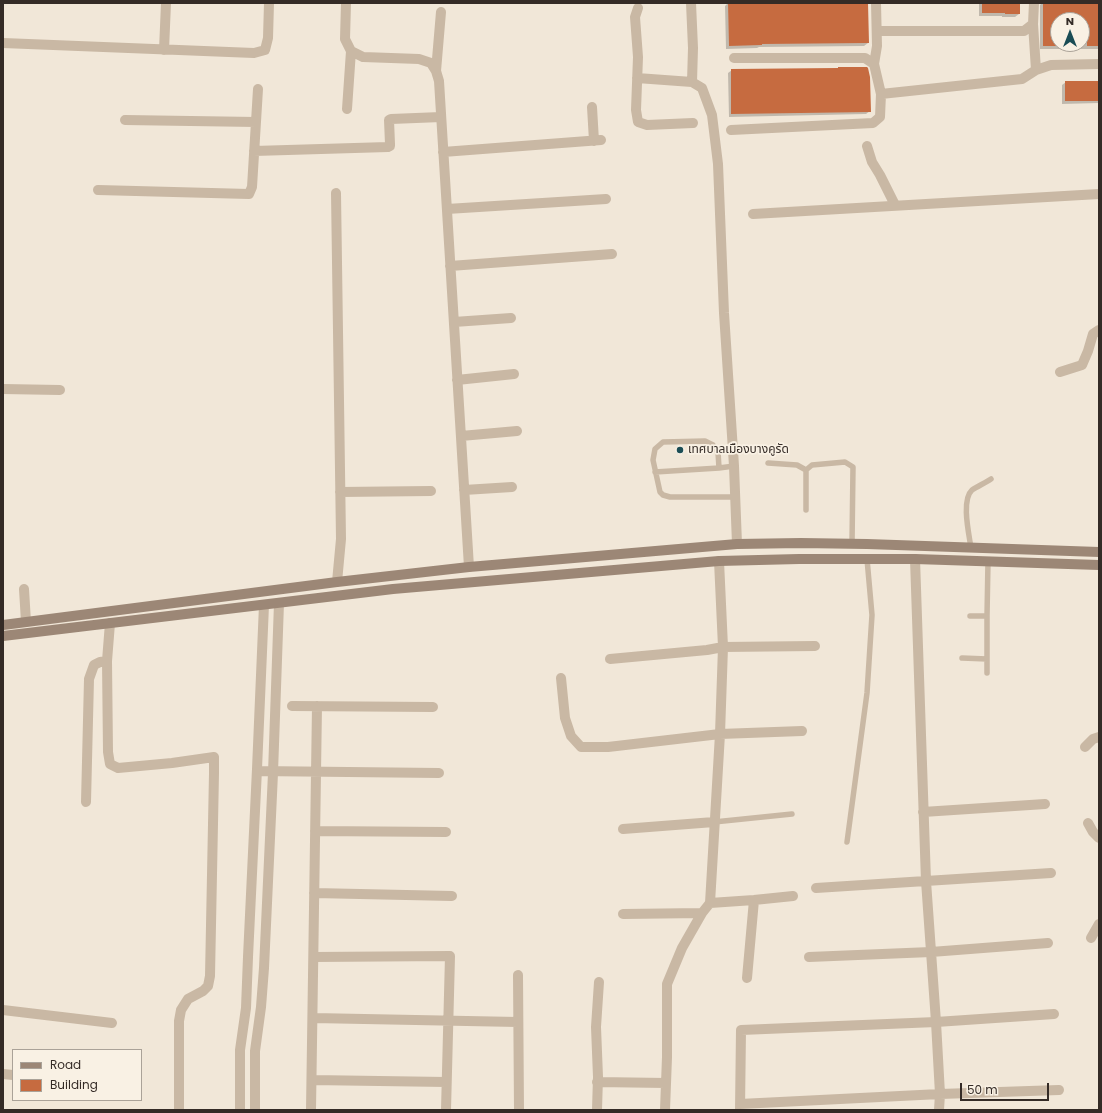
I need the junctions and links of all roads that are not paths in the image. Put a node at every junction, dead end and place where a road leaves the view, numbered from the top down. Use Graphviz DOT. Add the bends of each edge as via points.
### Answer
graph roads {
  1 [pos="166,3"];
  2 [pos="269,3"];
  3 [pos="346,3"];
  4 [pos="691,3"];
  5 [pos="876,3"];
  6 [pos="1034,3"];
  7 [pos="638,8"];
  8 [pos="440,12"];
  9 [pos="1033,24"];
  10 [pos="877,31"];
  11 [pos="3,43"];
  12 [pos="164,50"];
  13 [pos="351,51"];
  14 [pos="734,58"];
  15 [pos="874,64"];
  16 [pos="1099,64"];
  17 [pos="1036,70"];
  18 [pos="436,71"];
  19 [pos="637,78"];
  20 [pos="692,82"];
  21 [pos="258,89"];
  22 [pos="881,94"];
  23 [pos="592,107"];
  24 [pos="346,109"];
  25 [pos="441,117"];
  26 [pos="125,120"];
  27 [pos="256,122"];
  28 [pos="693,123"];
  29 [pos="731,130"];
  30 [pos="867,146"];
  31 [pos="254,151"];
  32 [pos="443,152"];
  33 [pos="98,190"];
  34 [pos="336,193"];
  35 [pos="1099,194"];
  36 [pos="606,200"];
  37 [pos="895,205"];
  38 [pos="447,209"];
  39 [pos="753,214"];
  40 [pos="612,254"];
  41 [pos="450,266"];
  42 [pos="511,318"];
  43 [pos="454,322"];
  44 [pos="1099,330"];
  45 [pos="1060,372"];
  46 [pos="514,374"];
  47 [pos="457,380"];
  48 [pos="3,389"];
  49 [pos="60,390"];
  50 [pos="517,431"];
  51 [pos="461,436"];
  52 [pos="768,463"];
  53 [pos="734,466"];
  54 [pos="719,468"];
  55 [pos="806,470"];
  56 [pos="655,472"];
  57 [pos="991,479"];
  58 [pos="512,487"];
  59 [pos="464,490"];
  60 [pos="432,491"];
  61 [pos="340,492"];
  62 [pos="735,496"];
  63 [pos="806,510"];
  64 [pos="737,544"];
  65 [pos="852,544"];
  66 [pos="718,546"];
  67 [pos="971,548"];
  68 [pos="1099,552"];
  69 [pos="868,559"];
  70 [pos="915,559"];
  71 [pos="737,560"];
  72 [pos="719,561"];
  73 [pos="988,561"];
  74 [pos="1099,565"];
  75 [pos="469,567"];
  76 [pos="337,582"];
  77 [pos="470,582"];
  78 [pos="24,589"];
  79 [pos="279,603"];
  80 [pos="264,605"];
  81 [pos="970,616"];
  82 [pos="987,616"];
  83 [pos="26,622"];
  84 [pos="110,623"];
  85 [pos="3,625"];
  86 [pos="3,636"];
  87 [pos="815,646"];
  88 [pos="723,647"];
  89 [pos="962,658"];
  90 [pos="610,659"];
  91 [pos="987,659"];
  92 [pos="107,661"];
  93 [pos="987,674"];
  94 [pos="561,678"];
  95 [pos="292,706"];
  96 [pos="317,706"];
  97 [pos="433,707"];
  98 [pos="802,731"];
  99 [pos="720,734"];
  100 [pos="1099,737"];
  101 [pos="1085,747"];
  102 [pos="257,771"];
  103 [pos="273,771"];
  104 [pos="316,771"];
  105 [pos="439,773"];
  106 [pos="86,802"];
  107 [pos="1045,804"];
  108 [pos="924,812"];
  109 [pos="792,814"];
  110 [pos="714,822"];
  111 [pos="1088,823"];
  112 [pos="623,829"];
  113 [pos="315,830"];
  114 [pos="446,832"];
  115 [pos="1099,838"];
  116 [pos="847,842"];
  117 [pos="1051,873"];
  118 [pos="926,881"];
  119 [pos="816,888"];
  120 [pos="314,893"];
  121 [pos="452,896"];
  122 [pos="793,896"];
  123 [pos="754,900"];
  124 [pos="710,903"];
  125 [pos="702,913"];
  126 [pos="623,914"];
  127 [pos="1099,924"];
  128 [pos="248,938"];
  129 [pos="265,938"];
  130 [pos="1091,938"];
  131 [pos="1048,943"];
  132 [pos="931,952"];
  133 [pos="314,957"];
  134 [pos="809,957"];
  135 [pos="247,967"];
  136 [pos="264,968"];
  137 [pos="518,975"];
  138 [pos="747,978"];
  139 [pos="599,982"];
  140 [pos="3,1010"];
  141 [pos="1054,1014"];
  142 [pos="313,1018"];
  143 [pos="448,1020"];
  144 [pos="518,1022"];
  145 [pos="936,1022"];
  146 [pos="112,1023"];
  147 [pos="312,1080"];
  148 [pos="446,1082"];
  149 [pos="597,1082"];
  150 [pos="666,1083"];
  151 [pos="1059,1090"];
  152 [pos="940,1094"];
  153 [pos="740,1107"];
  154 [pos="178,1110"];
  155 [pos="240,1110"];
  156 [pos="255,1110"];
  157 [pos="311,1110"];
  158 [pos="446,1110"];
  159 [pos="519,1110"];
  160 [pos="597,1110"];
  161 [pos="665,1110"];
  162 [pos="939,1110"];
  1 -- 12 [label="street"];
  2 -- 12 [label="street" via="265,50 254,53"];
  3 -- 13 [label="street" via="345,39"];
  4 -- 20 [label="street"];
  5 -- 10 [label="street"];
  6 -- 9 [label="street"];
  7 -- 19 [label="street" via="635,18"];
  8 -- 18 [label="street"];
  9 -- 10 [label="street" via="1024,31"];
  9 -- 17 [label="street"];
  10 -- 15 [label="street"];
  11 -- 12 [label="street"];
  13 -- 18 [label="street" via="363,57 419,59 430,63"];
  13 -- 24 [label="street"];
  14 -- 15 [label="street" via="865,58"];
  15 -- 22 [label="street"];
  16 -- 17 [label="street" via="1051,65"];
  17 -- 22 [label="street" via="1022,79"];
  18 -- 25 [label="street"];
  19 -- 20 [label="street"];
  19 -- 28 [label="street" via="638,122 646,125"];
  20 -- 53 [label="street" via="702,88 712,115 717,157"];
  21 -- 27 [label="street"];
  22 -- 29 [label="street" via="880,117 873,123"];
  23 -- 32 [label="street" via="598,140"];
  25 -- 31 [label="street" via="389,120 388,147"];
  25 -- 32 [label="street"];
  26 -- 27 [label="street"];
  27 -- 31 [label="street"];
  30 -- 37 [label="street" via="872,162"];
  31 -- 33 [label="street" via="252,187 249,194"];
  32 -- 38 [label="street"];
  34 -- 61 [label="street"];
  35 -- 37 [label="street"];
  36 -- 38 [label="street"];
  37 -- 39 [label="street"];
  38 -- 41 [label="street"];
  40 -- 41 [label="street"];
  41 -- 43 [label="street"];
  42 -- 43 [label="street"];
  43 -- 47 [label="street"];
  44 -- 45 [label="street" via="1093,334 1082,365"];
  46 -- 47 [label="street"];
  47 -- 51 [label="street"];
  48 -- 49 [label="street"];
  50 -- 51 [label="street"];
  51 -- 59 [label="street"];
  52 -- 55 [label="lane" via="798,465"];
  53 -- 54 [label="lane"];
  53 -- 62 [label="street"];
  54 -- 56 [label="lane"];
  54 -- 56 [label="lane" via="718,452 713,445 705,441 663,442 655,449"];
  55 -- 63 [label="lane"];
  55 -- 65 [label="lane" via="812,465 845,462 853,468"];
  56 -- 62 [label="lane" via="663,495"];
  57 -- 67 [label="lane" via="971,491 966,502"];
  58 -- 59 [label="street"];
  59 -- 75 [label="street"];
  60 -- 61 [label="street"];
  61 -- 76 [label="street" via="341,539"];
  62 -- 64 [label="street"];
  64 -- 65 [label="street"];
  64 -- 66 [label="street"];
  64 -- 71 [label="street"];
  65 -- 67 [label="street"];
  66 -- 72 [label="street"];
  66 -- 75 [label="street"];
  67 -- 68 [label="street"];
  69 -- 70 [label="street"];
  69 -- 71 [label="street"];
  69 -- 116 [label="lane" via="872,615 867,693"];
  70 -- 73 [label="street"];
  70 -- 108 [label="street"];
  71 -- 72 [label="street"];
  72 -- 77 [label="street"];
  72 -- 88 [label="street"];
  73 -- 74 [label="street"];
  73 -- 82 [label="lane"];
  75 -- 76 [label="street"];
  75 -- 77 [label="street"];
  76 -- 83 [label="street"];
  77 -- 79 [label="street"];
  78 -- 83 [label="street"];
  79 -- 80 [label="street"];
  79 -- 103 [label="street"];
  80 -- 84 [label="street"];
  80 -- 102 [label="street"];
  81 -- 82 [label="lane"];
  82 -- 91 [label="lane"];
  83 -- 85 [label="street"];
  84 -- 86 [label="street"];
  84 -- 92 [label="street"];
  87 -- 88 [label="street"];
  88 -- 90 [label="street"];
  88 -- 99 [label="street"];
  89 -- 91 [label="lane"];
  91 -- 93 [label="lane"];
  92 -- 106 [label="street" via="94,665 89,679"];
  92 -- 154 [label="street" via="110,764 118,768 214,757 210,976 208,986 188,999 181,1010"];
  94 -- 99 [label="street" via="565,718 571,736 581,748 608,748"];
  95 -- 96 [label="street"];
  96 -- 97 [label="street"];
  96 -- 104 [label="street"];
  98 -- 99 [label="street"];
  99 -- 110 [label="street"];
  100 -- 101 [label="street"];
  102 -- 103 [label="street"];
  102 -- 128 [label="street"];
  103 -- 104 [label="street"];
  103 -- 129 [label="street"];
  104 -- 105 [label="street"];
  104 -- 113 [label="street"];
  107 -- 108 [label="street"];
  108 -- 118 [label="street"];
  109 -- 110 [label="lane"];
  110 -- 112 [label="street"];
  110 -- 124 [label="street"];
  111 -- 115 [label="street"];
  113 -- 114 [label="street"];
  113 -- 120 [label="street"];
  117 -- 118 [label="street"];
  118 -- 119 [label="street"];
  118 -- 132 [label="street"];
  120 -- 121 [label="street"];
  120 -- 133 [label="street"];
  122 -- 123 [label="street"];
  123 -- 124 [label="street"];
  123 -- 138 [label="street"];
  124 -- 125 [label="street"];
  125 -- 126 [label="street"];
  125 -- 150 [label="street" via="682,948 667,984"];
  127 -- 130 [label="street"];
  128 -- 129 [label="street"];
  128 -- 135 [label="street"];
  129 -- 136 [label="street"];
  131 -- 132 [label="street"];
  132 -- 134 [label="street"];
  132 -- 145 [label="street"];
  133 -- 142 [label="street"];
  133 -- 143 [label="street" via="450,956"];
  135 -- 136 [label="street"];
  135 -- 155 [label="street" via="246,1008 240,1050"];
  136 -- 156 [label="street" via="255,1051"];
  137 -- 144 [label="street"];
  139 -- 149 [label="street" via="596,1027"];
  140 -- 146 [label="street"];
  141 -- 145 [label="street"];
  142 -- 143 [label="street"];
  142 -- 147 [label="street"];
  143 -- 144 [label="street"];
  143 -- 148 [label="street"];
  144 -- 159 [label="street"];
  145 -- 152 [label="street"];
  145 -- 153 [label="street" via="741,1030"];
  147 -- 148 [label="street"];
  147 -- 157 [label="street"];
  148 -- 158 [label="street"];
  149 -- 150 [label="street"];
  149 -- 160 [label="street"];
  150 -- 161 [label="street"];
  151 -- 152 [label="street"];
  152 -- 153 [label="street"];
  152 -- 162 [label="street"];
}
